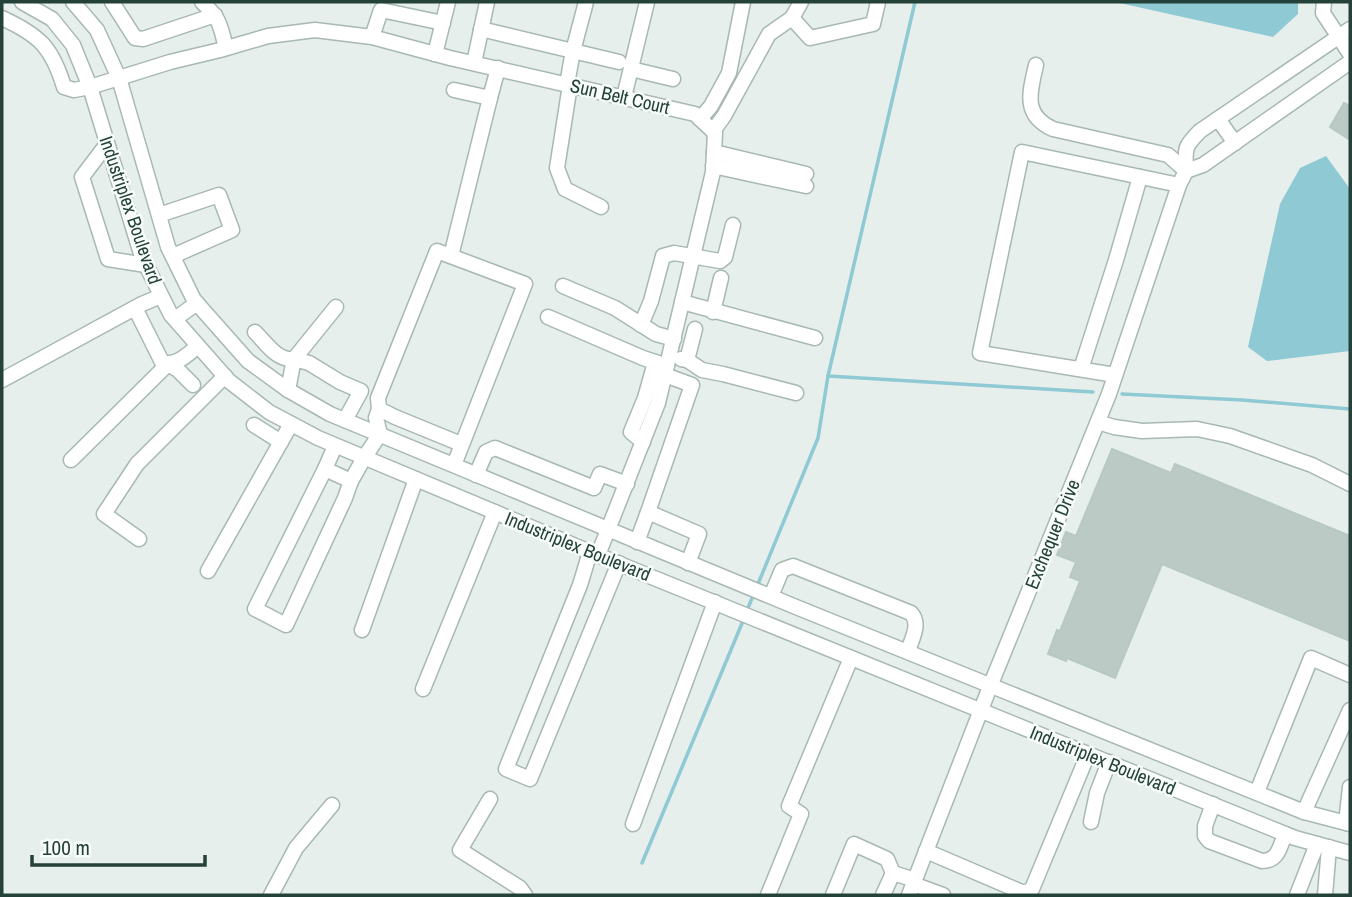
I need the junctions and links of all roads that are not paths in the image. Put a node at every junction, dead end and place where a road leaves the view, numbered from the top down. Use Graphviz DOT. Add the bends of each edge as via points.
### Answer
graph roads {
  1 [pos="4,2"];
  2 [pos="22,2"];
  3 [pos="73,2"];
  4 [pos="112,2"];
  5 [pos="202,2"];
  6 [pos="448,2"];
  7 [pos="487,2"];
  8 [pos="586,2"];
  9 [pos="647,2"];
  10 [pos="743,2"];
  11 [pos="801,2"];
  12 [pos="878,2"];
  13 [pos="1324,2"];
  14 [pos="2,11"];
  15 [pos="215,15"];
  16 [pos="2,18"];
  17 [pos="792,18"];
  18 [pos="443,23"];
  19 [pos="481,29"];
  20 [pos="1345,33"];
  21 [pos="372,37"];
  22 [pos="226,48"];
  23 [pos="573,51"];
  24 [pos="435,54"];
  25 [pos="1350,54"];
  26 [pos="1350,62"];
  27 [pos="474,63"];
  28 [pos="625,65"];
  29 [pos="1036,65"];
  30 [pos="498,68"];
  31 [pos="119,78"];
  32 [pos="673,79"];
  33 [pos="569,84"];
  34 [pos="90,87"];
  35 [pos="454,90"];
  36 [pos="624,97"];
  37 [pos="490,98"];
  38 [pos="700,119"];
  39 [pos="1218,119"];
  40 [pos="713,131"];
  41 [pos="1236,143"];
  42 [pos="107,144"];
  43 [pos="714,159"];
  44 [pos="1186,171"];
  45 [pos="1140,177"];
  46 [pos="806,180"];
  47 [pos="1179,185"];
  48 [pos="601,207"];
  49 [pos="159,215"];
  50 [pos="733,225"];
  51 [pos="173,256"];
  52 [pos="451,256"];
  53 [pos="693,257"];
  54 [pos="146,265"];
  55 [pos="721,278"];
  56 [pos="563,286"];
  57 [pos="161,296"];
  58 [pos="682,302"];
  59 [pos="197,303"];
  60 [pos="336,307"];
  61 [pos="135,308"];
  62 [pos="713,312"];
  63 [pos="548,317"];
  64 [pos="175,319"];
  65 [pos="641,325"];
  66 [pos="695,329"];
  67 [pos="815,338"];
  68 [pos="674,339"];
  69 [pos="198,346"];
  70 [pos="239,351"];
  71 [pos="288,358"];
  72 [pos="687,360"];
  73 [pos="168,364"];
  74 [pos="664,365"];
  75 [pos="1081,369"];
  76 [pos="263,372"];
  77 [pos="1115,375"];
  78 [pos="225,376"];
  79 [pos="2,380"];
  80 [pos="193,385"];
  81 [pos="288,390"];
  82 [pos="361,391"];
  83 [pos="380,392"];
  84 [pos="796,393"];
  85 [pos="379,409"];
  86 [pos="345,420"];
  87 [pos="1098,422"];
  88 [pos="291,424"];
  89 [pos="254,425"];
  90 [pos="380,434"];
  91 [pos="281,442"];
  92 [pos="461,444"];
  93 [pos="335,446"];
  94 [pos="364,458"];
  95 [pos="71,460"];
  96 [pos="454,465"];
  97 [pos="325,469"];
  98 [pos="476,475"];
  99 [pos="416,479"];
  100 [pos="351,481"];
  101 [pos="1350,484"];
  102 [pos="627,485"];
  103 [pos="495,512"];
  104 [pos="648,512"];
  105 [pos="609,530"];
  106 [pos="139,539"];
  107 [pos="637,542"];
  108 [pos="594,553"];
  109 [pos="688,563"];
  110 [pos="619,564"];
  111 [pos="208,571"];
  112 [pos="771,596"];
  113 [pos="715,602"];
  114 [pos="796,607"];
  115 [pos="362,630"];
  116 [pos="787,631"];
  117 [pos="908,651"];
  118 [pos="852,658"];
  119 [pos="1350,675"];
  120 [pos="991,684"];
  121 [pos="423,689"];
  122 [pos="981,710"];
  123 [pos="1350,710"];
  124 [pos="1088,754"];
  125 [pos="1109,762"];
  126 [pos="1350,787"];
  127 [pos="1257,792"];
  128 [pos="490,799"];
  129 [pos="1213,804"];
  130 [pos="332,805"];
  131 [pos="1304,811"];
  132 [pos="1091,822"];
  133 [pos="633,824"];
  134 [pos="1348,824"];
  135 [pos="1285,834"];
  136 [pos="1323,845"];
  137 [pos="926,851"];
  138 [pos="1350,853"];
  139 [pos="893,873"];
  140 [pos="912,886"];
  141 [pos="271,895"];
  142 [pos="525,895"];
  143 [pos="768,895"];
  144 [pos="833,895"];
  145 [pos="883,895"];
  146 [pos="943,895"];
  147 [pos="1297,895"];
  148 [pos="1325,895"];
  1 -- 14 [label="street"];
  2 -- 34 [label="street, Industriplex Boulevard" via="52,19 66,36"];
  3 -- 31 [label="street, Industriplex Boulevard" via="97,30"];
  4 -- 15 [label="street" via="135,38"];
  5 -- 15 [label="street"];
  6 -- 18 [label="street"];
  7 -- 19 [label="street"];
  8 -- 23 [label="street"];
  9 -- 28 [label="street"];
  10 -- 38 [label="street" via="729,73"];
  11 -- 17 [label="street"];
  12 -- 17 [label="street" via="873,24 810,38"];
  13 -- 20 [label="street" via="1324,13"];
  15 -- 22 [label="street"];
  16 -- 34 [label="street" via="24,27 44,44 64,87"];
  17 -- 40 [label="street" via="769,34"];
  18 -- 21 [label="street" via="382,10"];
  18 -- 24 [label="street"];
  19 -- 23 [label="street"];
  19 -- 27 [label="street"];
  20 -- 25 [label="street"];
  20 -- 39 [label="street, Exchequer Drive"];
  21 -- 22 [label="street, Sun Belt Court" via="315,30"];
  21 -- 24 [label="street, Sun Belt Court"];
  22 -- 31 [label="street, Sun Belt Court"];
  23 -- 28 [label="street"];
  23 -- 33 [label="street"];
  24 -- 27 [label="street, Sun Belt Court"];
  26 -- 41 [label="street"];
  27 -- 30 [label="street, Sun Belt Court"];
  28 -- 32 [label="street"];
  28 -- 36 [label="street"];
  29 -- 44 [label="street" via="1030,99 1043,124 1168,155"];
  30 -- 33 [label="street, Sun Belt Court"];
  30 -- 37 [label="street"];
  31 -- 34 [label="street, Sun Belt Court"];
  31 -- 49 [label="street, Industriplex Boulevard"];
  33 -- 36 [label="street, Sun Belt Court"];
  33 -- 48 [label="street" via="557,168 565,189"];
  34 -- 42 [label="street, Industriplex Boulevard"];
  35 -- 37 [label="street"];
  36 -- 38 [label="street, Sun Belt Court"];
  37 -- 52 [label="street"];
  38 -- 40 [label="street, Sun Belt Court"];
  39 -- 41 [label="street"];
  39 -- 44 [label="street, Exchequer Drive" via="1187,144"];
  40 -- 43 [label="street"];
  41 -- 44 [label="street"];
  42 -- 54 [label="street, Industriplex Boulevard"];
  42 -- 54 [label="street" via="82,177 107,259"];
  43 -- 46 [label="street"];
  43 -- 53 [label="street"];
  44 -- 47 [label="street, Exchequer Drive"];
  45 -- 47 [label="street"];
  45 -- 75 [label="street"];
  45 -- 75 [label="street" via="1022,152 980,353"];
  47 -- 77 [label="street, Exchequer Drive"];
  49 -- 51 [label="street, Industriplex Boulevard"];
  49 -- 51 [label="street" via="219,195 232,230"];
  50 -- 53 [label="street" via="725,257 719,261"];
  51 -- 59 [label="street, Industriplex Boulevard"];
  52 -- 83 [label="street" via="437,251"];
  52 -- 92 [label="street" via="525,284"];
  53 -- 58 [label="street"];
  53 -- 65 [label="street" via="663,256"];
  54 -- 57 [label="street, Industriplex Boulevard"];
  55 -- 62 [label="street"];
  56 -- 65 [label="street" via="615,308"];
  57 -- 61 [label="street"];
  57 -- 64 [label="street, Industriplex Boulevard"];
  58 -- 62 [label="street"];
  58 -- 68 [label="street"];
  59 -- 64 [label="street"];
  59 -- 70 [label="street, Industriplex Boulevard"];
  60 -- 71 [label="street"];
  61 -- 73 [label="street" via="162,362"];
  61 -- 79 [label="street"];
  62 -- 67 [label="street"];
  63 -- 74 [label="street"];
  64 -- 69 [label="street, Industriplex Boulevard"];
  65 -- 68 [label="street"];
  66 -- 72 [label="street"];
  68 -- 74 [label="street"];
  69 -- 73 [label="street"];
  69 -- 78 [label="street, Industriplex Boulevard"];
  70 -- 71 [label="street" via="257,334"];
  70 -- 76 [label="street, Industriplex Boulevard"];
  71 -- 76 [label="street"];
  71 -- 81 [label="street"];
  71 -- 82 [label="street" via="309,363"];
  72 -- 74 [label="street"];
  72 -- 84 [label="street" via="702,370"];
  73 -- 80 [label="street"];
  73 -- 95 [label="street"];
  74 -- 102 [label="street" via="658,403"];
  74 -- 104 [label="street" via="692,385"];
  75 -- 77 [label="street"];
  76 -- 81 [label="street, Industriplex Boulevard"];
  77 -- 87 [label="street, Exchequer Drive"];
  78 -- 88 [label="street, Industriplex Boulevard"];
  78 -- 106 [label="street" via="137,464 104,514"];
  81 -- 86 [label="street, Industriplex Boulevard"];
  82 -- 83 [label="street"];
  82 -- 86 [label="street"];
  83 -- 85 [label="street"];
  85 -- 90 [label="street"];
  85 -- 92 [label="street"];
  86 -- 90 [label="street, Industriplex Boulevard"];
  87 -- 101 [label="street" via="1142,431 1197,429 1230,436 1312,465"];
  87 -- 120 [label="street, Exchequer Drive"];
  88 -- 91 [label="street"];
  88 -- 93 [label="street, Industriplex Boulevard"];
  89 -- 91 [label="street"];
  90 -- 94 [label="street"];
  90 -- 96 [label="street, Industriplex Boulevard"];
  91 -- 111 [label="street"];
  92 -- 96 [label="street"];
  93 -- 94 [label="street, Industriplex Boulevard"];
  93 -- 97 [label="street"];
  94 -- 99 [label="street, Industriplex Boulevard"];
  94 -- 100 [label="street"];
  96 -- 98 [label="street, Industriplex Boulevard"];
  97 -- 100 [label="street"];
  97 -- 100 [label="street" via="255,609 286,625"];
  98 -- 102 [label="street" via="486,452 495,448 594,488 600,474"];
  98 -- 105 [label="street, Industriplex Boulevard"];
  99 -- 103 [label="street, Industriplex Boulevard"];
  99 -- 115 [label="street"];
  102 -- 105 [label="street"];
  103 -- 108 [label="street, Industriplex Boulevard"];
  103 -- 121 [label="street"];
  104 -- 107 [label="street"];
  104 -- 109 [label="street" via="699,534"];
  105 -- 107 [label="street, Industriplex Boulevard"];
  105 -- 108 [label="street"];
  107 -- 109 [label="street, Industriplex Boulevard"];
  108 -- 110 [label="street, Industriplex Boulevard"];
  108 -- 110 [label="street" via="506,769 530,779"];
  109 -- 112 [label="street, Industriplex Boulevard"];
  110 -- 113 [label="street, Industriplex Boulevard"];
  112 -- 114 [label="street, Industriplex Boulevard"];
  112 -- 117 [label="street" via="782,570 793,566 911,613 916,625"];
  113 -- 116 [label="street, Industriplex Boulevard"];
  113 -- 133 [label="street"];
  114 -- 116 [label="street"];
  114 -- 117 [label="street, Industriplex Boulevard"];
  116 -- 118 [label="street, Industriplex Boulevard"];
  117 -- 120 [label="street, Industriplex Boulevard"];
  118 -- 122 [label="street, Industriplex Boulevard"];
  118 -- 143 [label="street" via="789,806 801,814"];
  119 -- 127 [label="street" via="1311,658"];
  120 -- 122 [label="street, Exchequer Drive"];
  120 -- 127 [label="street, Industriplex Boulevard"];
  122 -- 124 [label="street, Industriplex Boulevard"];
  122 -- 137 [label="street, Exchequer Drive"];
  123 -- 131 [label="street"];
  124 -- 125 [label="street, Industriplex Boulevard"];
  124 -- 137 [label="street" via="1032,889 1024,893"];
  125 -- 129 [label="street, Industriplex Boulevard"];
  125 -- 132 [label="street"];
  126 -- 134 [label="street"];
  127 -- 131 [label="street, Industriplex Boulevard"];
  128 -- 142 [label="street" via="460,850"];
  129 -- 135 [label="street, Industriplex Boulevard"];
  129 -- 135 [label="street" via="1205,826 1209,841 1269,861"];
  130 -- 141 [label="street" via="296,848"];
  131 -- 134 [label="street, Industriplex Boulevard"];
  135 -- 136 [label="street, Industriplex Boulevard"];
  136 -- 138 [label="street, Industriplex Boulevard"];
  136 -- 147 [label="street"];
  136 -- 148 [label="street"];
  137 -- 140 [label="street, Exchequer Drive"];
  139 -- 140 [label="street"];
  139 -- 144 [label="street" via="887,859 854,844"];
  139 -- 145 [label="street"];
  140 -- 146 [label="street"];
}
